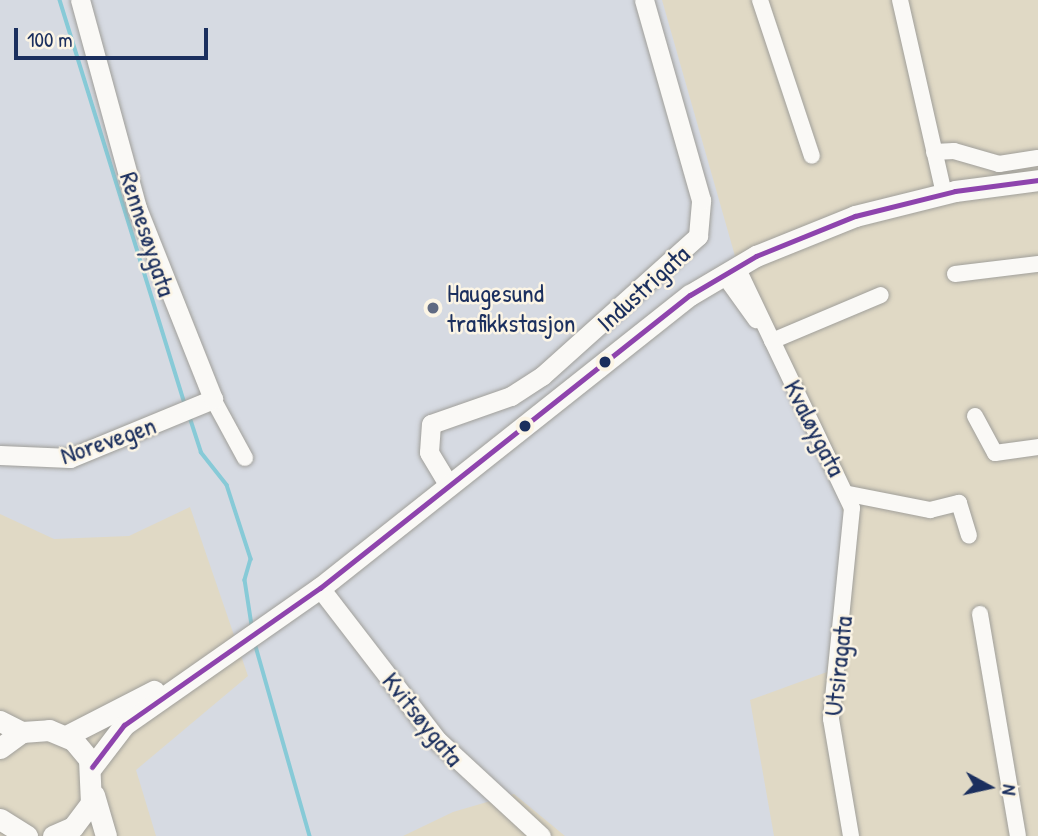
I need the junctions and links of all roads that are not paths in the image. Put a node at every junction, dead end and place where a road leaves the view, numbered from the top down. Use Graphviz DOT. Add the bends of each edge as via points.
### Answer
graph roads {
  1 [pos="80,0"];
  2 [pos="643,0"];
  3 [pos="760,0"];
  4 [pos="900,0"];
  5 [pos="934,152"];
  6 [pos="812,156"];
  7 [pos="1038,159"];
  8 [pos="1038,180"];
  9 [pos="944,194"];
  10 [pos="1038,264"];
  11 [pos="730,271"];
  12 [pos="955,274"];
  13 [pos="881,295"];
  14 [pos="772,341"];
  15 [pos="213,399"];
  16 [pos="975,416"];
  17 [pos="1038,447"];
  18 [pos="0,455"];
  19 [pos="244,458"];
  20 [pos="448,484"];
  21 [pos="849,494"];
  22 [pos="970,536"];
  23 [pos="320,588"];
  24 [pos="980,614"];
  25 [pos="201,671"];
  26 [pos="0,721"];
  27 [pos="22,733"];
  28 [pos="66,736"];
  29 [pos="0,748"];
  30 [pos="92,767"];
  31 [pos="94,793"];
  32 [pos="55,836"];
  33 [pos="106,836"];
  34 [pos="541,836"];
  35 [pos="851,836"];
  36 [pos="1018,836"];
  1 -- 15 [label="street, Rennesøygata" via="137,208"];
  2 -- 20 [label="street, Industrigata" via="701,200 698,236 541,376 511,396 431,425 429,452"];
  3 -- 6 [label="street"];
  4 -- 5 [label="street"];
  5 -- 7 [label="street" via="954,151 999,164"];
  5 -- 9 [label="street"];
  8 -- 9 [label="main road"];
  9 -- 11 [label="main road" via="807,233"];
  10 -- 12 [label="street"];
  11 -- 14 [label="street, Kvaløygata"];
  11 -- 20 [label="main road"];
  13 -- 14 [label="street"];
  14 -- 21 [label="street, Kvaløygata" via="810,428"];
  15 -- 18 [label="street, Norevegen" via="70,457"];
  15 -- 19 [label="street, Rennesøygata"];
  16 -- 17 [label="street" via="995,453"];
  20 -- 23 [label="main road"];
  21 -- 22 [label="street, Kvaløygata" via="930,510 959,503"];
  21 -- 35 [label="street, Utsiragata" via="852,549 831,719"];
  23 -- 25 [label="main road"];
  23 -- 34 [label="street, Kvitsøygata" via="438,741"];
  24 -- 36 [label="street"];
  25 -- 28 [label="main road"];
  25 -- 30 [label="main road" via="112,736"];
  26 -- 27 [label="main road"];
  27 -- 28 [label="main road"];
  27 -- 29 [label="main road"];
  28 -- 30 [label="main road"];
  30 -- 31 [label="main road"];
  31 -- 32 [label="main road" via="81,820"];
  31 -- 33 [label="main road" via="94,815"];
}
